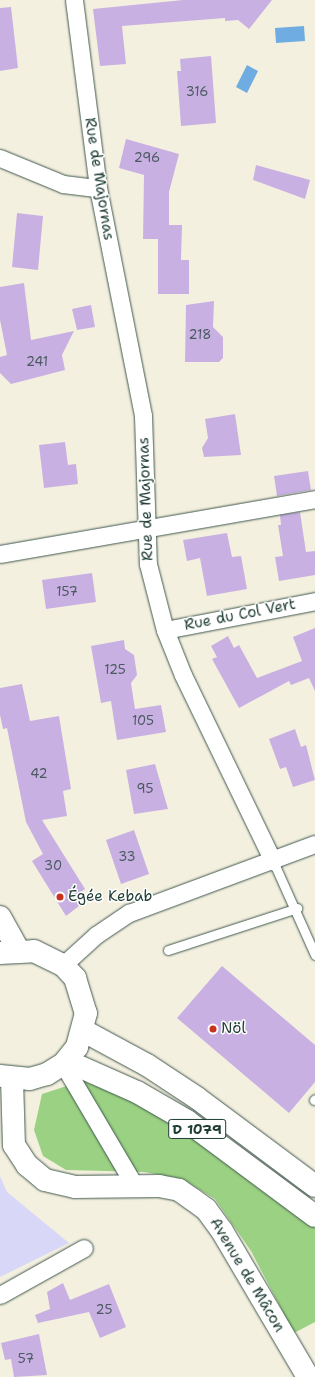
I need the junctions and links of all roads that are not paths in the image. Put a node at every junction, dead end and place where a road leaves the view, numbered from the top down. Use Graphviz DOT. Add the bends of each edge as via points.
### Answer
graph roads {
  1 [pos="74,0"];
  2 [pos="0,158"];
  3 [pos="98,188"];
  4 [pos="315,499"];
  5 [pos="145,526"];
  6 [pos="0,554"];
  7 [pos="315,601"];
  8 [pos="165,630"];
  9 [pos="315,844"];
  10 [pos="273,861"];
  11 [pos="297,908"];
  12 [pos="0,917"];
  13 [pos="168,950"];
  14 [pos="9,951"];
  15 [pos="315,955"];
  16 [pos="63,965"];
  17 [pos="84,1031"];
  18 [pos="65,1062"];
  19 [pos="6,1078"];
  20 [pos="135,1186"];
  21 [pos="315,1186"];
  22 [pos="315,1216"];
  23 [pos="84,1248"];
  24 [pos="0,1295"];
  25 [pos="308,1377"];
  1 -- 3 [label="street, Rue de Majornas"];
  2 -- 3 [label="street" via="63,184"];
  3 -- 5 [label="street, Rue de Majornas" via="143,416"];
  4 -- 5 [label="street"];
  5 -- 6 [label="street"];
  5 -- 8 [label="street, Rue de Majornas" via="148,564"];
  7 -- 8 [label="street, Rue du Col Vert"];
  8 -- 10 [label="street, Rue de Majornas" via="183,675"];
  9 -- 10 [label="street"];
  10 -- 11 [label="lane"];
  10 -- 16 [label="street" via="129,913 96,935"];
  11 -- 13 [label="lane"];
  11 -- 15 [label="lane"];
  12 -- 14 [label="main road"];
  14 -- 16 [label="main road" via="49,956"];
  16 -- 17 [label="main road" via="83,995"];
  17 -- 18 [label="main road"];
  17 -- 21 [label="main road, D 1079" via="147,1064"];
  18 -- 19 [label="main road" via="48,1074"];
  18 -- 20 [label="street"];
  18 -- 22 [label="main road, D 1079" via="136,1092 187,1121"];
  19 -- 20 [label="main road, Avenue de Mâcon" via="14,1145 27,1165 45,1180 75,1187"];
  20 -- 25 [label="main road, Avenue de Mâcon" via="180,1190 206,1209"];
  23 -- 24 [label="street"];
}
